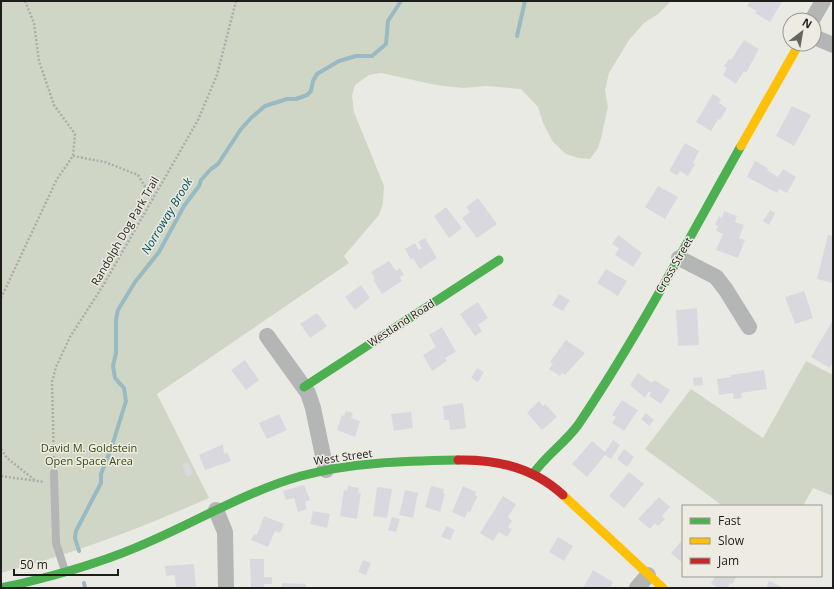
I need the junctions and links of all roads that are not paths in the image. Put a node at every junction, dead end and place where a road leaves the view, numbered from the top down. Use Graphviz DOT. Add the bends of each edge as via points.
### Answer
graph roads {
  1 [pos="823,1"];
  2 [pos="817,12"];
  3 [pos="822,40"];
  4 [pos="833,45"];
  5 [pos="795,52"];
  6 [pos="679,258"];
  7 [pos="499,260"];
  8 [pos="749,327"];
  9 [pos="267,336"];
  10 [pos="304,387"];
  11 [pos="326,470"];
  12 [pos="534,474"];
  13 [pos="54,477"];
  14 [pos="216,510"];
  15 [pos="65,571"];
  16 [pos="648,575"];
  17 [pos="1,588"];
  18 [pos="226,588"];
  19 [pos="637,588"];
  20 [pos="663,588"];
  1 -- 2 [label="street"];
  3 -- 4 [label="street"];
  5 -- 6 [label="street, Cross Street"];
  6 -- 8 [label="street" via="716,277"];
  6 -- 12 [label="street, Cross Street" via="591,404 569,436 545,458"];
  7 -- 10 [label="street, Westland Road"];
  9 -- 10 [label="street"];
  10 -- 11 [label="street" via="313,408"];
  11 -- 12 [label="street, West Street" via="366,465 478,460 507,463"];
  11 -- 14 [label="street, West Street" via="280,483"];
  12 -- 16 [label="street, West Street" via="574,503"];
  13 -- 15 [label="lane" via="56,543"];
  14 -- 15 [label="street, West Street" via="128,551"];
  14 -- 18 [label="street" via="224,532"];
  15 -- 17 [label="street, West Street"];
  16 -- 19 [label="street"];
  16 -- 20 [label="street, West Street"];
}
